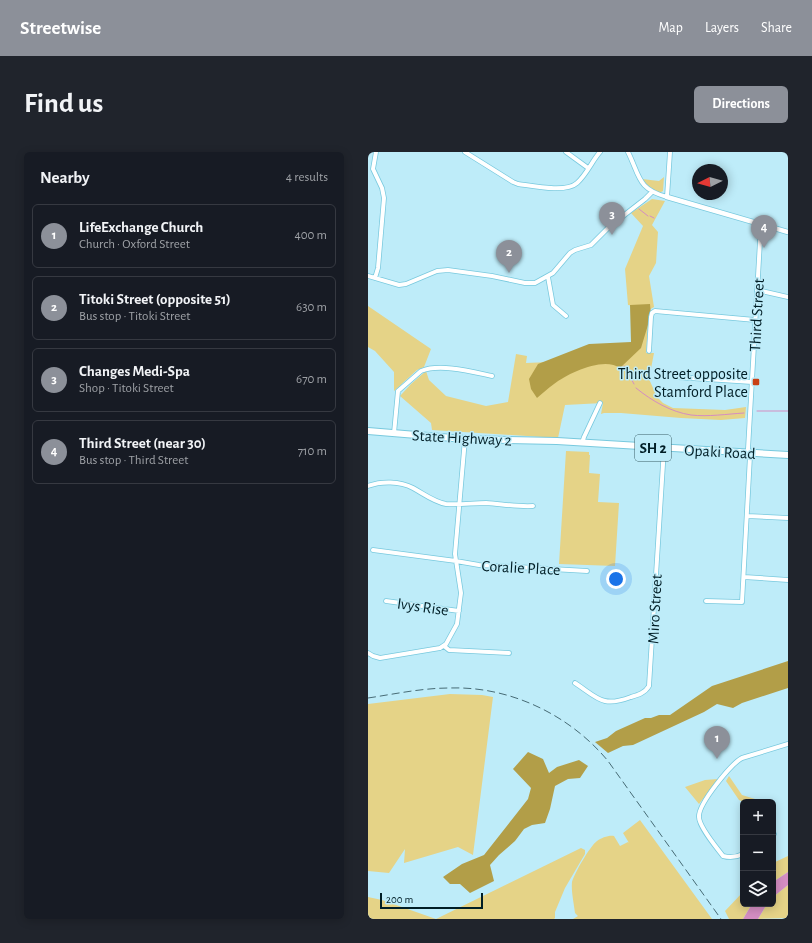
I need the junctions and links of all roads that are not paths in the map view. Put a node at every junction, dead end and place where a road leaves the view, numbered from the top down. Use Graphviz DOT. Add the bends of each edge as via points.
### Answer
graph roads {
  1 [pos="376,152"];
  2 [pos="465,152"];
  3 [pos="566,152"];
  4 [pos="600,152"];
  5 [pos="628,152"];
  6 [pos="670,152"];
  7 [pos="588,168"];
  8 [pos="374,172"];
  9 [pos="368,174"];
  10 [pos="652,192"];
  11 [pos="668,197"];
  12 [pos="761,224"];
  13 [pos="788,232"];
  14 [pos="368,276"];
  15 [pos="548,277"];
  16 [pos="376,278"];
  17 [pos="757,290"];
  18 [pos="788,298"];
  19 [pos="566,316"];
  20 [pos="755,320"];
  21 [pos="649,351"];
  22 [pos="492,376"];
  23 [pos="674,377"];
  24 [pos="752,382"];
  25 [pos="600,404"];
  26 [pos="368,431"];
  27 [pos="394,433"];
  28 [pos="465,439"];
  29 [pos="557,442"];
  30 [pos="582,444"];
  31 [pos="664,448"];
  32 [pos="749,453"];
  33 [pos="788,455"];
  34 [pos="368,486"];
  35 [pos="459,505"];
  36 [pos="533,506"];
  37 [pos="747,516"];
  38 [pos="788,518"];
  39 [pos="373,550"];
  40 [pos="456,561"];
  41 [pos="587,571"];
  42 [pos="744,577"];
  43 [pos="788,580"];
  44 [pos="386,601"];
  45 [pos="706,601"];
  46 [pos="459,611"];
  47 [pos="444,646"];
  48 [pos="368,653"];
  49 [pos="509,654"];
  50 [pos="575,683"];
  51 [pos="788,744"];
  52 [pos="740,855"];
  1 -- 8 [label="street"];
  2 -- 7 [label="street" via="518,184 570,187 579,181"];
  3 -- 7 [label="street"];
  4 -- 7 [label="street"];
  5 -- 10 [label="street" via="641,181"];
  6 -- 11 [label="street"];
  8 -- 9 [label="street"];
  8 -- 16 [label="street" via="384,198"];
  10 -- 11 [label="street"];
  10 -- 15 [label="street" via="591,245 570,252"];
  11 -- 12 [label="street"];
  12 -- 13 [label="street"];
  12 -- 17 [label="street, Third Street"];
  14 -- 16 [label="street"];
  15 -- 16 [label="street" via="535,283 525,283 442,270 402,285"];
  15 -- 19 [label="street" via="553,305"];
  17 -- 18 [label="street"];
  17 -- 20 [label="street, Third Street"];
  20 -- 21 [label="street" via="653,312 650,319"];
  20 -- 24 [label="street, Third Street"];
  22 -- 27 [label="street" via="446,368 422,371 398,391"];
  23 -- 24 [label="street"];
  24 -- 32 [label="street, Third Street"];
  25 -- 30 [label="street"];
  26 -- 27 [label="highway, State Highway 2 / SH 2"];
  27 -- 28 [label="highway, State Highway 2 / SH 2"];
  28 -- 29 [label="highway, State Highway 2 / SH 2"];
  28 -- 35 [label="street"];
  29 -- 30 [label="highway, Opaki Road / SH 2"];
  30 -- 31 [label="highway, Opaki Road / SH 2"];
  31 -- 32 [label="highway, Opaki Road / SH 2"];
  31 -- 50 [label="street, Miro Street" via="649,686 643,693 614,703 596,698"];
  32 -- 33 [label="highway, Opaki Road / SH 2"];
  32 -- 37 [label="street, Third Street"];
  34 -- 35 [label="street" via="383,483 404,485 436,501"];
  35 -- 36 [label="street" via="488,503"];
  35 -- 40 [label="street"];
  37 -- 38 [label="street"];
  37 -- 42 [label="street, Third Street"];
  39 -- 40 [label="street, Coralie Place"];
  40 -- 41 [label="street, Coralie Place" via="479,566"];
  40 -- 46 [label="street" via="461,589"];
  42 -- 43 [label="street"];
  42 -- 45 [label="street, Third Street" via="742,602"];
  44 -- 46 [label="street, Ivys Rise"];
  46 -- 47 [label="street" via="457,624"];
  47 -- 48 [label="street" via="436,650 380,658"];
  47 -- 49 [label="street" via="449,650"];
  51 -- 52 [label="street" via="736,762 699,812 701,824 724,856"];
}
